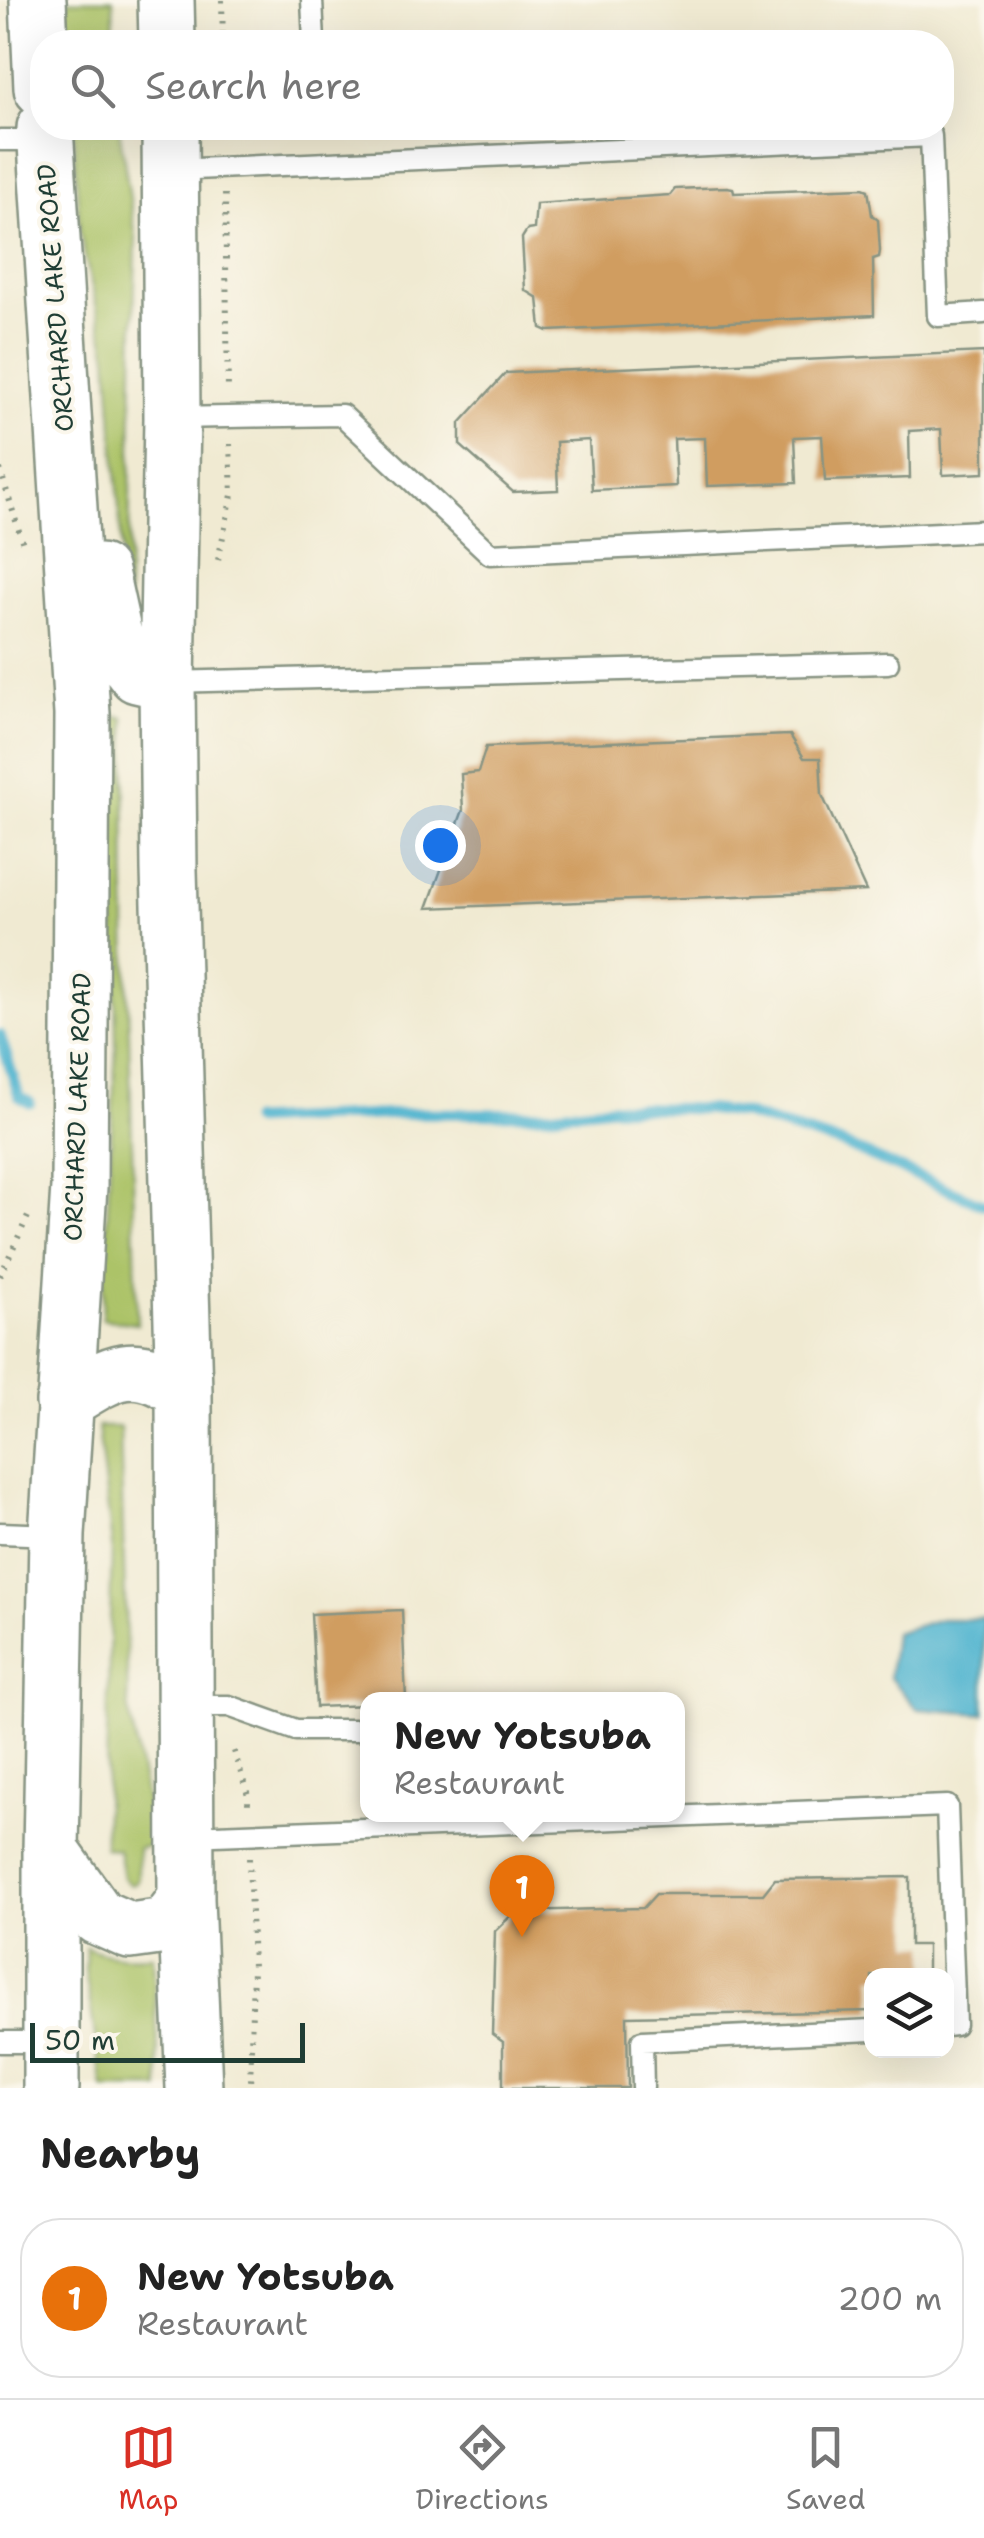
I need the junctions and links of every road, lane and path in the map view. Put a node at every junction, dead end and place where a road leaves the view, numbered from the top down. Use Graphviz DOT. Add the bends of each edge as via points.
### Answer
graph roads {
  1 [pos="38,0"];
  2 [pos="166,0"];
  3 [pos="222,0"];
  4 [pos="312,0"];
  5 [pos="37,30"];
  6 [pos="167,30"];
  7 [pos="223,30"];
  8 [pos="313,30"];
  9 [pos="35,140"];
  10 [pos="843,140"];
  11 [pos="931,140"];
  12 [pos="170,149"];
  13 [pos="224,168"];
  14 [pos="984,313"];
  15 [pos="229,417"];
  16 [pos="172,418"];
  17 [pos="65,464"];
  18 [pos="984,531"];
  19 [pos="214,577"];
  20 [pos="888,663"];
  21 [pos="166,682"];
  22 [pos="184,1392"];
  23 [pos="64,1402"];
  24 [pos="0,1533"];
  25 [pos="57,1535"];
  26 [pos="208,1706"];
  27 [pos="360,1730"];
  28 [pos="685,1817"];
  29 [pos="548,1822"];
  30 [pos="249,1834"];
  31 [pos="187,1836"];
  32 [pos="50,1851"];
  33 [pos="186,1899"];
  34 [pos="953,1968"];
  35 [pos="954,1998"];
  36 [pos="954,2025"];
  37 [pos="864,2030"];
  38 [pos="33,2057"];
  39 [pos="194,2088"];
  40 [pos="250,2088"];
  41 [pos="643,2088"];
  1 -- 5 [label="main road, ORCHARD LAKE ROAD"];
  2 -- 6 [label="main road"];
  3 -- 7 [label="path"];
  4 -- 8 [label="lane"];
  9 -- 17 [label="main road, ORCHARD LAKE ROAD"];
  10 -- 13 [label="lane"];
  11 -- 14 [label="lane" via="938,316"];
  12 -- 13 [label="lane"];
  12 -- 16 [label="main road"];
  13 -- 15 [label="path"];
  15 -- 16 [label="lane"];
  15 -- 18 [label="lane" via="342,415 490,554"];
  15 -- 19 [label="path" via="232,495"];
  16 -- 21 [label="main road"];
  17 -- 21 [label="main road" via="117,649 137,675"];
  17 -- 23 [label="main road, ORCHARD LAKE ROAD" via="82,714 79,1188"];
  20 -- 21 [label="lane"];
  21 -- 22 [label="main road"];
  22 -- 23 [label="main road" via="164,1378 111,1373"];
  22 -- 26 [label="main road"];
  23 -- 25 [label="main road, ORCHARD LAKE ROAD"];
  24 -- 25 [label="lane"];
  25 -- 32 [label="main road, ORCHARD LAKE ROAD"];
  26 -- 27 [label="lane" via="296,1730"];
  26 -- 30 [label="path" via="230,1739 248,1795"];
  26 -- 31 [label="main road"];
  28 -- 34 [label="lane" via="947,1806"];
  29 -- 30 [label="lane"];
  30 -- 31 [label="lane"];
  30 -- 40 [label="path"];
  31 -- 33 [label="main road"];
  32 -- 33 [label="main road" via="98,1917 130,1931 166,1926"];
  32 -- 38 [label="main road, ORCHARD LAKE ROAD"];
  33 -- 39 [label="main road"];
  35 -- 36 [label="lane"];
  37 -- 41 [label="lane" via="642,2041"];
}
